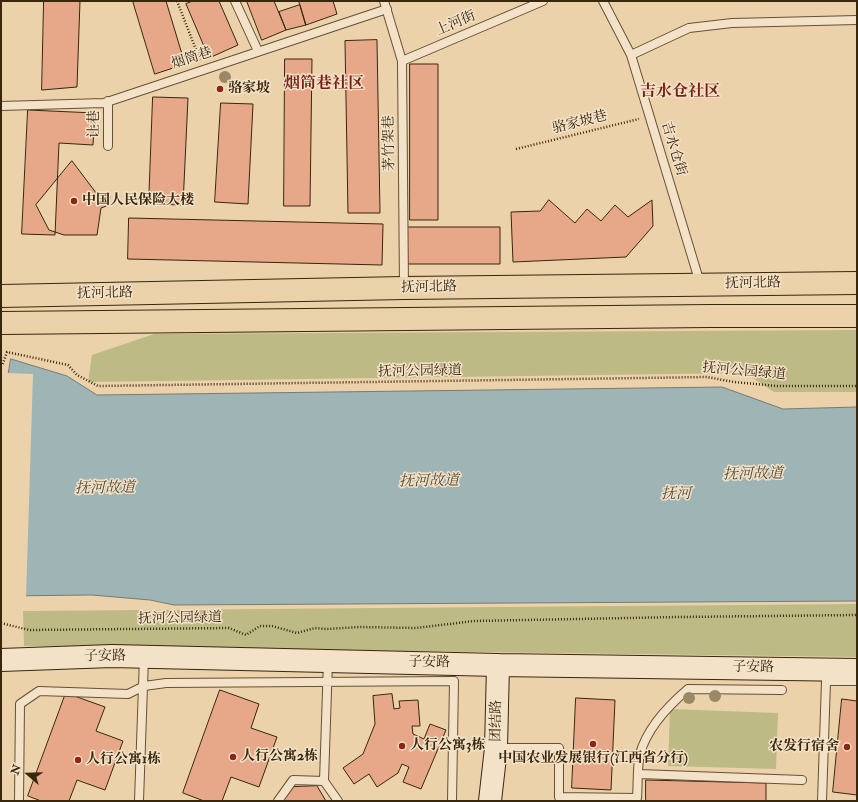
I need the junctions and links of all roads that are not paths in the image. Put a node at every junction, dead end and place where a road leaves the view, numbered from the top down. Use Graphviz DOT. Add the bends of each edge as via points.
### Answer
graph roads {
  1 [pos="235,1"];
  2 [pos="543,1"];
  3 [pos="603,1"];
  4 [pos="385,5"];
  5 [pos="857,20"];
  6 [pos="258,51"];
  7 [pos="630,55"];
  8 [pos="402,61"];
  9 [pos="108,101"];
  10 [pos="1,106"];
  11 [pos="108,146"];
  12 [pos="857,283"];
  13 [pos="700,285"];
  14 [pos="404,288"];
  15 [pos="1,296"];
  16 [pos="857,316"];
  17 [pos="1,323"];
  18 [pos="144,657"];
  19 [pos="1,660"];
  20 [pos="498,665"];
  21 [pos="857,670"];
  22 [pos="328,671"];
  23 [pos="857,681"];
  24 [pos="144,686"];
  25 [pos="782,690"];
  26 [pos="496,748"];
  27 [pos="639,774"];
  28 [pos="802,780"];
  29 [pos="324,781"];
  30 [pos="19,801"];
  31 [pos="139,801"];
  32 [pos="278,801"];
  33 [pos="338,801"];
  34 [pos="452,801"];
  35 [pos="490,801"];
  36 [pos="822,801"];
  1 -- 6 [label="lane"];
  2 -- 8 [label="lane, 上河街"];
  3 -- 7 [label="lane, 吉水仓街"];
  4 -- 6 [label="lane, 烟筒巷"];
  4 -- 8 [label="lane, 茅竹架巷"];
  5 -- 7 [label="lane" via="689,28"];
  6 -- 9 [label="lane, 烟筒巷"];
  7 -- 13 [label="lane, 吉水仓街"];
  8 -- 14 [label="lane, 茅竹架巷"];
  9 -- 10 [label="lane, 烟筒巷"];
  9 -- 11 [label="lane, 让巷"];
  12 -- 13 [label="main road, 抚河北路"];
  13 -- 14 [label="main road, 抚河北路"];
  14 -- 15 [label="main road, 抚河北路"];
  16 -- 17 [label="main road, 抚河北路"];
  18 -- 19 [label="street, 子安路"];
  18 -- 22 [label="street, 子安路"];
  18 -- 24 [label="lane"];
  20 -- 21 [label="street, 子安路"];
  20 -- 22 [label="street, 子安路"];
  20 -- 26 [label="street, 团结路"];
  22 -- 24 [label="lane"];
  22 -- 29 [label="lane"];
  22 -- 34 [label="lane" via="454,681"];
  23 -- 36 [label="lane" via="826,681"];
  24 -- 30 [label="lane" via="128,694 39,691 20,704"];
  24 -- 31 [label="lane"];
  25 -- 27 [label="lane" via="688,689 652,726 640,754"];
  26 -- 27 [label="lane" via="559,748 558,796 637,798"];
  26 -- 35 [label="street, 团结路"];
  27 -- 28 [label="lane"];
  29 -- 32 [label="lane" via="293,780"];
  29 -- 33 [label="lane"];
}
